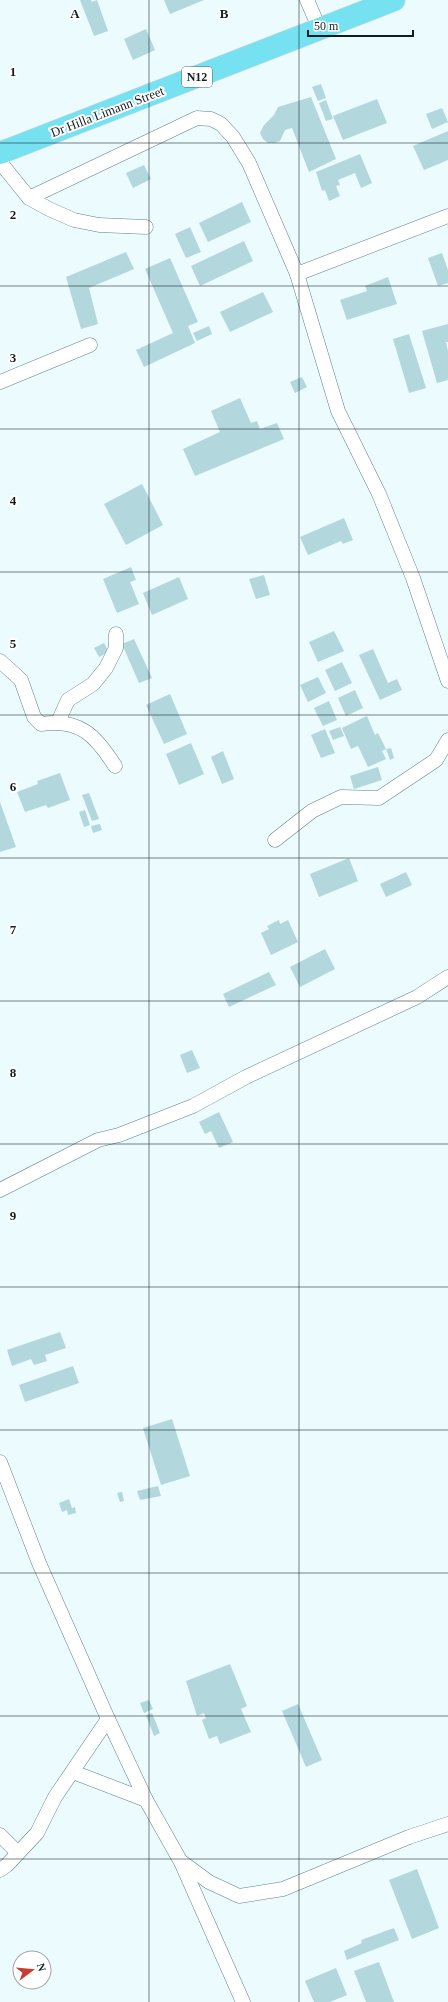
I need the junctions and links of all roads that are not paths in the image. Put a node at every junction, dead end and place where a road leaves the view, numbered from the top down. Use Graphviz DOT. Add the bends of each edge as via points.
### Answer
graph roads {
  1 [pos="307,0"];
  2 [pos="394,0"];
  3 [pos="320,30"];
  4 [pos="0,152"];
  5 [pos="0,162"];
  6 [pos="29,198"];
  7 [pos="448,216"];
  8 [pos="146,227"];
  9 [pos="297,274"];
  10 [pos="90,345"];
  11 [pos="0,382"];
  12 [pos="116,634"];
  13 [pos="0,661"];
  14 [pos="448,681"];
  15 [pos="58,722"];
  16 [pos="448,740"];
  17 [pos="115,766"];
  18 [pos="275,840"];
  19 [pos="448,976"];
  20 [pos="0,1190"];
  21 [pos="1,1471"];
  22 [pos="108,1719"];
  23 [pos="73,1772"];
  24 [pos="146,1800"];
  25 [pos="448,1824"];
  26 [pos="0,1835"];
  27 [pos="18,1853"];
  28 [pos="181,1862"];
  29 [pos="0,1870"];
  30 [pos="243,2002"];
  1 -- 3 [label="street"];
  2 -- 3 [label="highway, Dr Hilla Limann Street / N12"];
  3 -- 4 [label="highway, Dr Hilla Limann Street / N12"];
  5 -- 6 [label="street"];
  6 -- 8 [label="street" via="74,220 99,225"];
  6 -- 9 [label="street" via="197,118 210,119 221,124 233,137 250,163"];
  7 -- 9 [label="street"];
  9 -- 14 [label="street" via="338,411 379,494 405,557"];
  10 -- 11 [label="street"];
  12 -- 15 [label="street" via="116,648 106,668 93,684 68,700"];
  13 -- 15 [label="street" via="21,680 34,717 41,724"];
  15 -- 17 [label="street" via="72,725 100,743"];
  16 -- 18 [label="street" via="436,760 379,798 341,797 312,811"];
  19 -- 20 [label="street" via="416,997 246,1077 193,1106 119,1135 98,1140"];
  21 -- 22 [label="street"];
  22 -- 23 [label="street"];
  22 -- 24 [label="street"];
  23 -- 24 [label="street"];
  23 -- 27 [label="street" via="55,1797 37,1833"];
  24 -- 28 [label="street"];
  25 -- 28 [label="street" via="283,1888 239,1896 209,1882"];
  26 -- 27 [label="street"];
  27 -- 29 [label="street"];
  28 -- 30 [label="street"];
}
